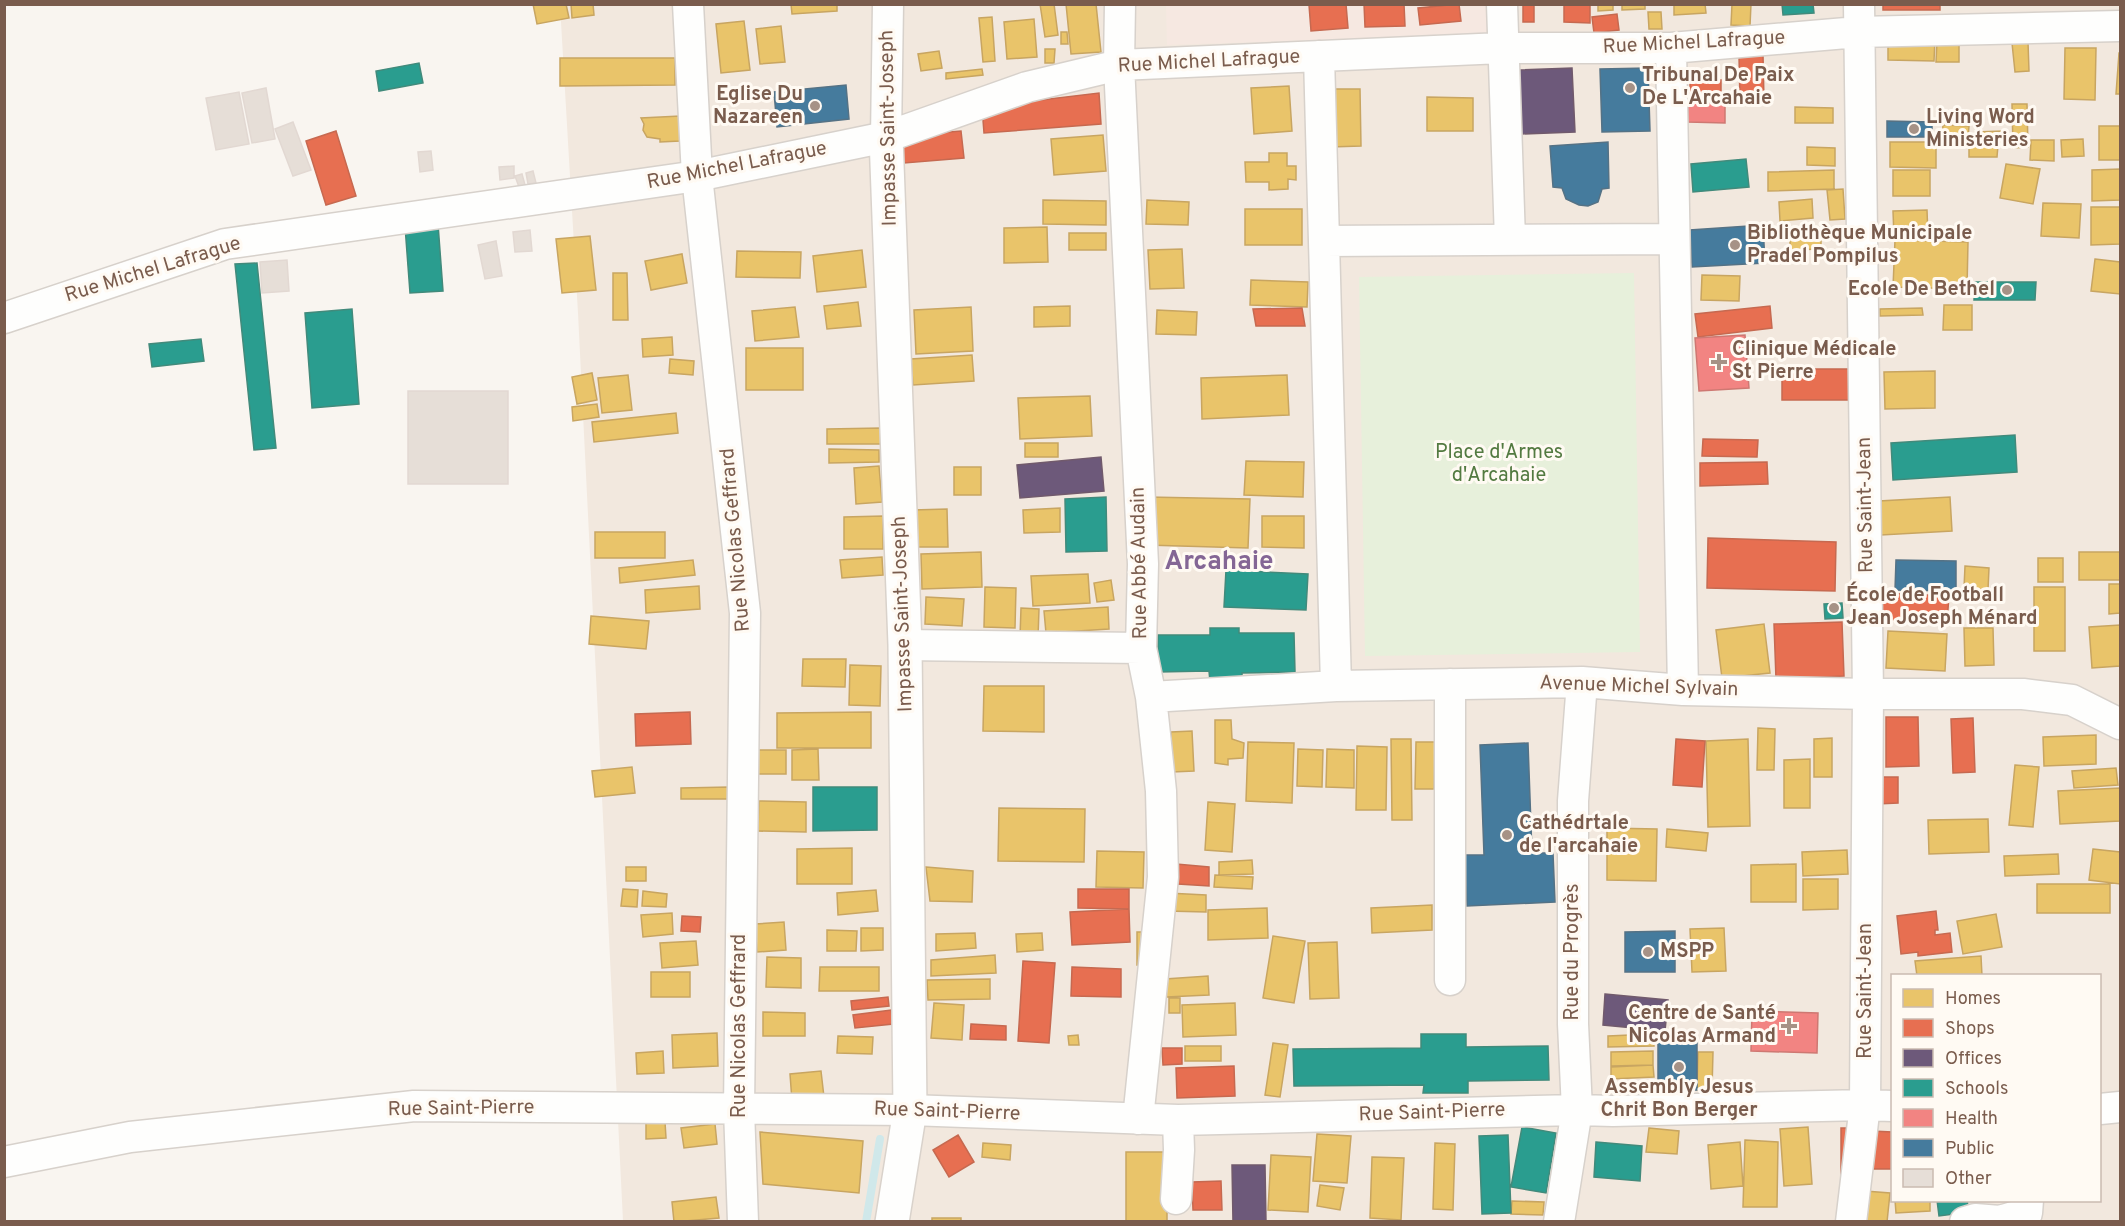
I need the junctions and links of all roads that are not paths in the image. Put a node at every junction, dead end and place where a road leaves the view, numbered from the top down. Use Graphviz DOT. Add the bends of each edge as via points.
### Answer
graph roads {
  1 [pos="688,4"];
  2 [pos="888,4"];
  3 [pos="1120,4"];
  4 [pos="1502,4"];
  5 [pos="1858,18"];
  6 [pos="2121,26"];
  7 [pos="1502,48"];
  8 [pos="1671,48"];
  9 [pos="1319,56"];
  10 [pos="1119,65"];
  11 [pos="886,137"];
  12 [pos="697,176"];
  13 [pos="1674,239"];
  14 [pos="1510,240"];
  15 [pos="1324,241"];
  16 [pos="4,318"];
  17 [pos="905,645"];
  18 [pos="1141,648"];
  19 [pos="1582,682"];
  20 [pos="1450,684"];
  21 [pos="1336,686"];
  22 [pos="1683,690"];
  23 [pos="1869,694"];
  24 [pos="1151,697"];
  25 [pos="2121,724"];
  26 [pos="1450,980"];
  27 [pos="1879,1106"];
  28 [pos="2121,1107"];
  29 [pos="739,1109"];
  30 [pos="2101,1109"];
  31 [pos="910,1110"];
  32 [pos="1577,1110"];
  33 [pos="1138,1119"];
  34 [pos="1178,1120"];
  35 [pos="4,1162"];
  36 [pos="1176,1199"];
  37 [pos="2028,1202"];
  38 [pos="743,1221"];
  39 [pos="892,1221"];
  40 [pos="1559,1221"];
  41 [pos="1851,1221"];
  42 [pos="1965,1221"];
  1 -- 12 [label="street, Rue Nicolas Geffrard"];
  2 -- 11 [label="street, Impasse Saint-Joseph"];
  3 -- 10 [label="street, Rue Abbé Audain"];
  4 -- 7 [label="street"];
  5 -- 6 [label="street, Rue Michel Lafrague"];
  5 -- 8 [label="street, Rue Michel Lafrague"];
  5 -- 23 [label="street, Rue Saint-Jean"];
  7 -- 8 [label="street, Rue Michel Lafrague"];
  7 -- 9 [label="street, Rue Michel Lafrague"];
  7 -- 14 [label="street"];
  8 -- 13 [label="street"];
  9 -- 10 [label="street, Rue Michel Lafrague"];
  9 -- 15 [label="street"];
  10 -- 11 [label="street, Rue Michel Lafrague" via="1027,87"];
  10 -- 18 [label="street, Rue Abbé Audain" via="1143,564"];
  11 -- 12 [label="street, Rue Michel Lafrague"];
  11 -- 17 [label="street, Impasse Saint-Joseph"];
  12 -- 16 [label="street, Rue Michel Lafrague" via="225,244"];
  12 -- 29 [label="street, Rue Nicolas Geffrard" via="746,613"];
  13 -- 14 [label="street"];
  13 -- 22 [label="street"];
  14 -- 15 [label="street"];
  15 -- 21 [label="street"];
  17 -- 18 [label="street"];
  17 -- 31 [label="street, Impasse Saint-Joseph"];
  18 -- 24 [label="street, Rue Abbé Audain"];
  19 -- 20 [label="street, Avenue Michel Sylvain"];
  19 -- 22 [label="street, Avenue Michel Sylvain"];
  19 -- 32 [label="street, Rue du Progrès" via="1573,812"];
  20 -- 21 [label="street, Avenue Michel Sylvain"];
  20 -- 26 [label="street"];
  21 -- 24 [label="street, Avenue Michel Sylvain"];
  22 -- 23 [label="street, Avenue Michel Sylvain"];
  23 -- 25 [label="street, Avenue Michel Sylvain" via="2023,693 2072,700"];
  23 -- 27 [label="street, Rue Saint-Jean"];
  24 -- 33 [label="street, Rue Abbé Audain" via="1161,791 1163,877"];
  27 -- 32 [label="street, Rue Saint-Pierre"];
  27 -- 41 [label="street, Rue Saint-Jean"];
  28 -- 30 [label="street"];
  29 -- 31 [label="street, Rue Saint-Pierre"];
  29 -- 35 [label="street, Rue Saint-Pierre" via="414,1106 130,1137"];
  29 -- 38 [label="street, Rue Nicolas Geffrard"];
  31 -- 33 [label="street, Rue Saint-Pierre"];
  31 -- 39 [label="street, Impasse Saint-Joseph"];
  32 -- 34 [label="street, Rue Saint-Pierre"];
  32 -- 40 [label="street, Rue du Progrès"];
  33 -- 34 [label="street, Rue Saint-Pierre"];
  34 -- 36 [label="street"];
  37 -- 42 [label="street" via="2027,1213 2000,1221"];
}
